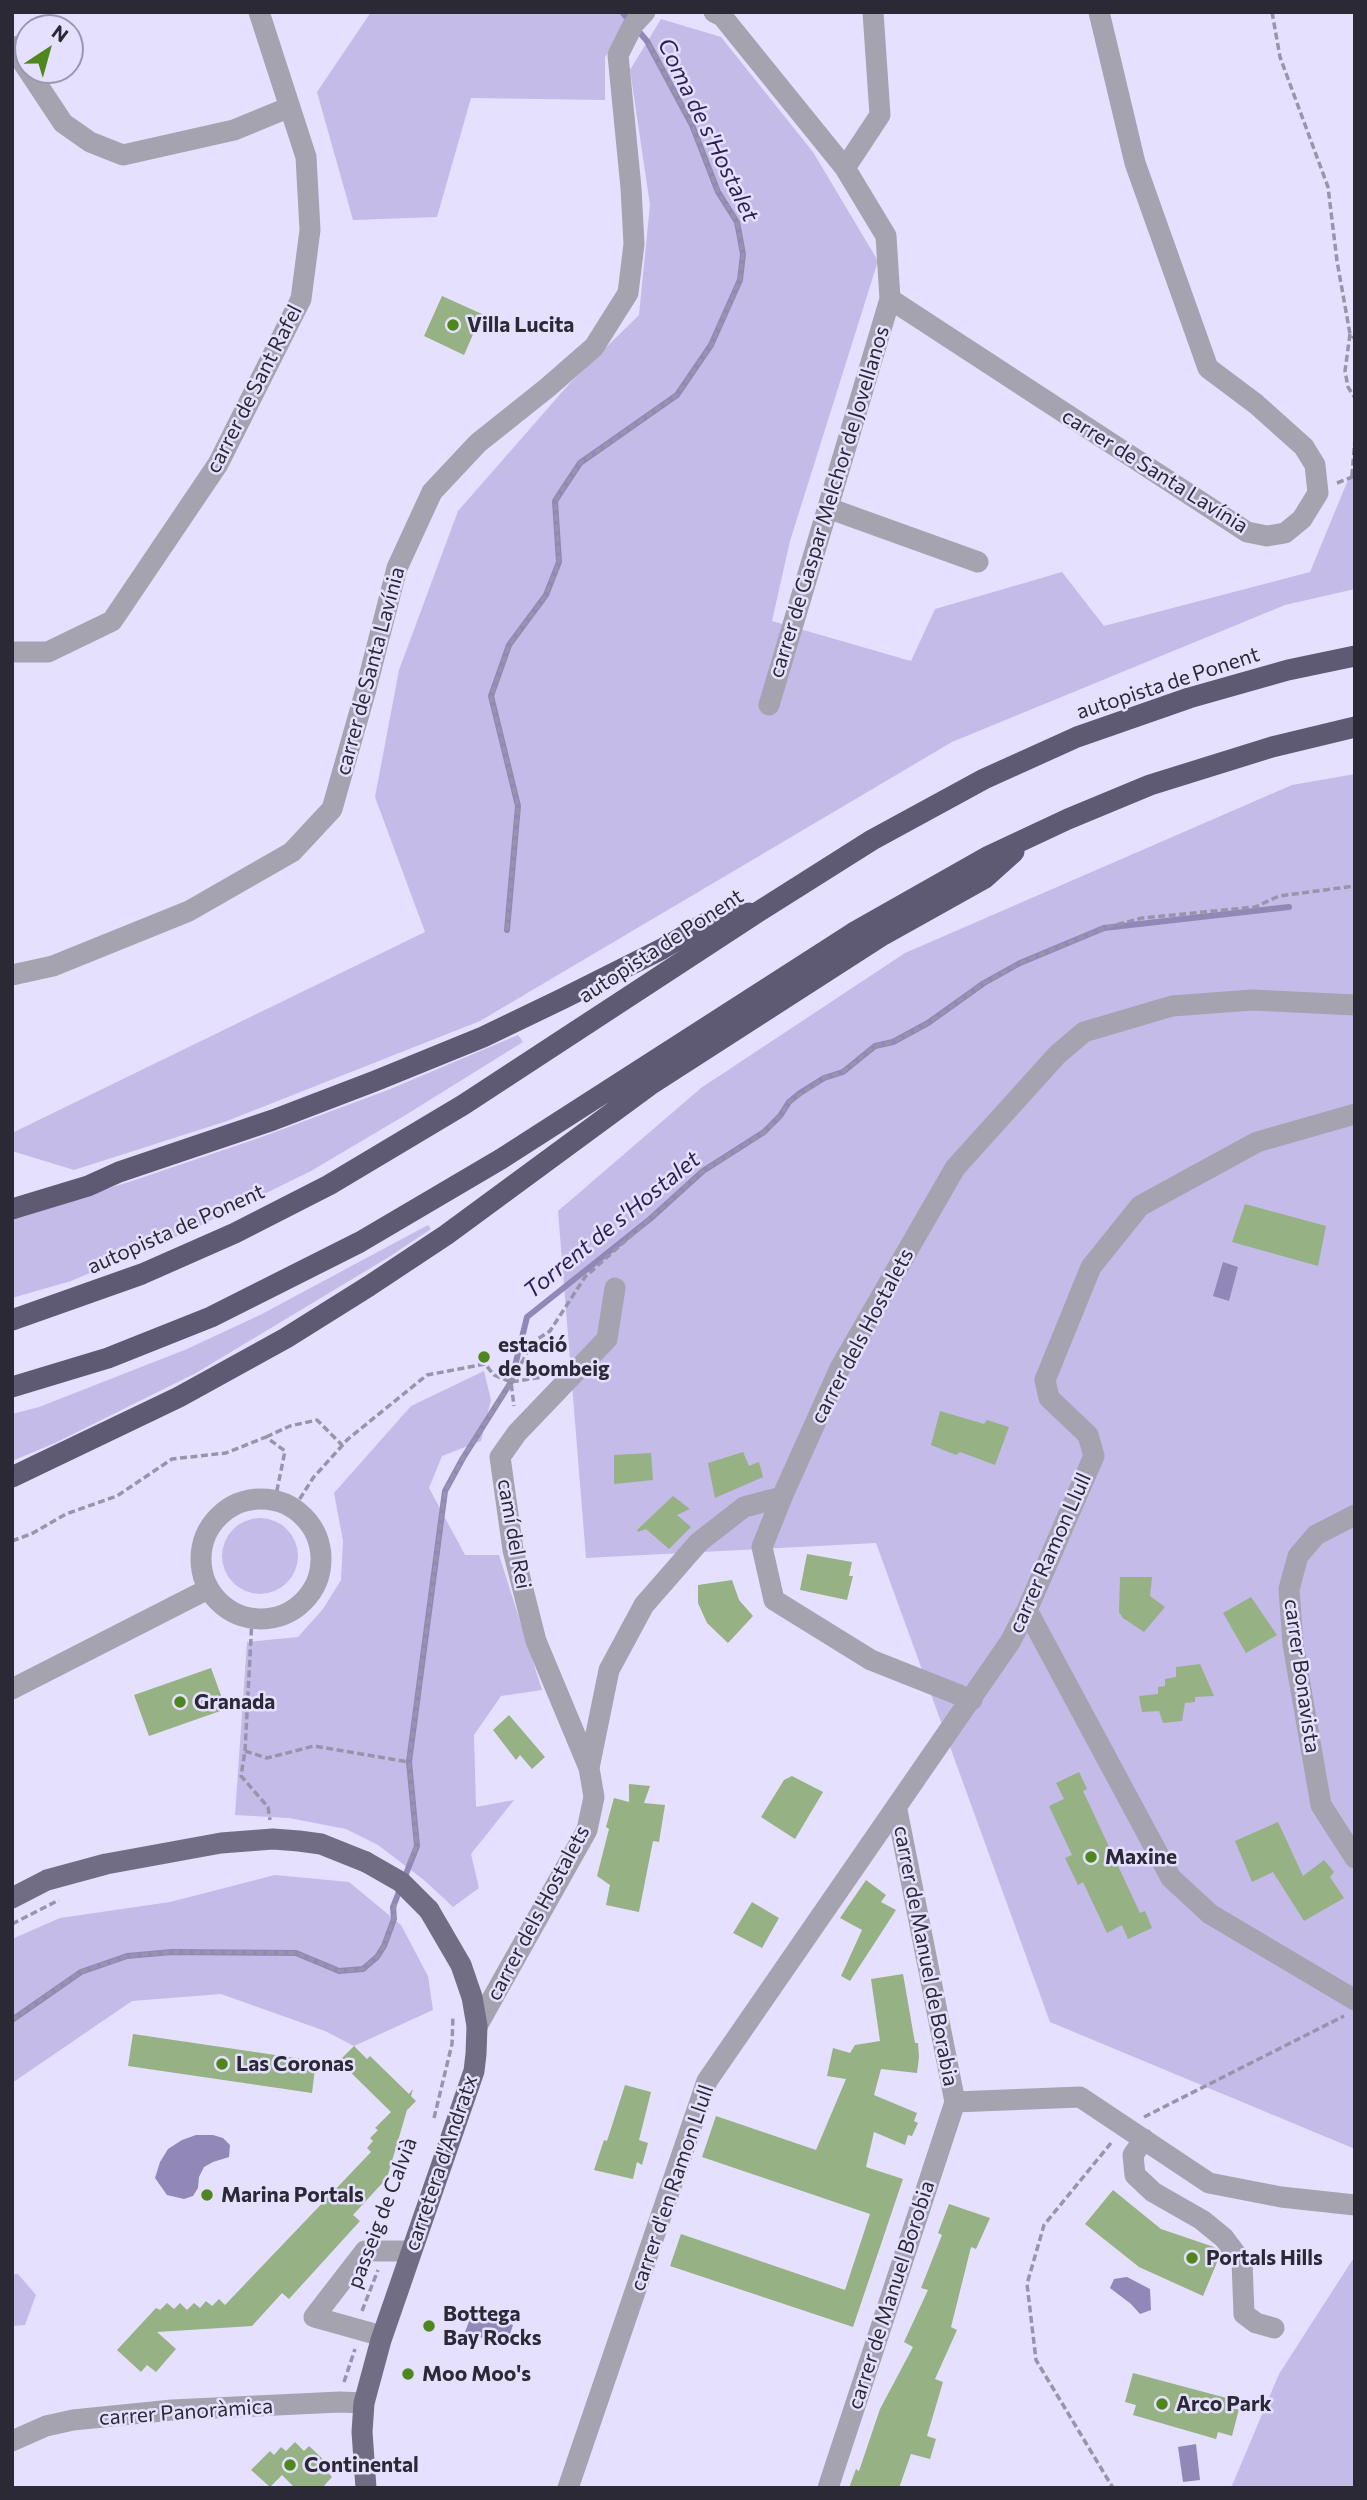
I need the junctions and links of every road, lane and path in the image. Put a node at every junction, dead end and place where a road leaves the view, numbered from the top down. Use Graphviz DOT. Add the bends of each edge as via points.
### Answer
graph roads {
  1 [pos="259,12"];
  2 [pos="714,12"];
  3 [pos="873,12"];
  4 [pos="1099,12"];
  5 [pos="1272,12"];
  6 [pos="639,19"];
  7 [pos="12,46"];
  8 [pos="289,107"];
  9 [pos="845,168"];
  10 [pos="890,299"];
  11 [pos="1350,334"];
  12 [pos="1355,338"];
  13 [pos="1355,398"];
  14 [pos="1355,438"];
  15 [pos="1352,476"];
  16 [pos="828,508"];
  17 [pos="978,562"];
  18 [pos="12,652"];
  19 [pos="1355,656"];
  20 [pos="769,705"];
  21 [pos="1355,727"];
  22 [pos="1034,835"];
  23 [pos="1355,886"];
  24 [pos="758,912"];
  25 [pos="507,930"];
  26 [pos="12,975"];
  27 [pos="1355,1005"];
  28 [pos="1355,1114"];
  29 [pos="119,1172"];
  30 [pos="12,1197"];
  31 [pos="12,1209"];
  32 [pos="615,1288"];
  33 [pos="12,1320"];
  34 [pos="576,1372"];
  35 [pos="511,1382"];
  36 [pos="12,1387"];
  37 [pos="517,1433"];
  38 [pos="266,1437"];
  39 [pos="342,1445"];
  40 [pos="12,1477"];
  41 [pos="782,1497"];
  42 [pos="285,1504"];
  43 [pos="1355,1515"];
  44 [pos="12,1541"];
  45 [pos="208,1589"];
  46 [pos="1027,1610"];
  47 [pos="252,1618"];
  48 [pos="12,1689"];
  49 [pos="972,1700"];
  50 [pos="245,1751"];
  51 [pos="409,1762"];
  52 [pos="589,1768"];
  53 [pos="897,1810"];
  54 [pos="273,1839"];
  55 [pos="1355,1858"];
  56 [pos="406,1871"];
  57 [pos="397,1895"];
  58 [pos="12,1898"];
  59 [pos="59,1900"];
  60 [pos="12,1924"];
  61 [pos="1355,2000"];
  62 [pos="1355,2011"];
  63 [pos="453,2012"];
  64 [pos="12,2020"];
  65 [pos="477,2026"];
  66 [pos="955,2102"];
  67 [pos="434,2118"];
  68 [pos="1125,2127"];
  69 [pos="1144,2139"];
  70 [pos="1355,2205"];
  71 [pos="411,2250"];
  72 [pos="388,2251"];
  73 [pos="1273,2328"];
  74 [pos="360,2330"];
  75 [pos="382,2336"];
  76 [pos="340,2402"];
  77 [pos="364,2403"];
  78 [pos="12,2441"];
  79 [pos="366,2488"];
  80 [pos="568,2488"];
  81 [pos="828,2488"];
  82 [pos="1113,2488"];
  1 -- 8 [label="street, carrer de Sant Rafel"];
  2 -- 9 [label="street" via="722,16"];
  3 -- 9 [label="street" via="880,115"];
  4 -- 10 [label="street, carrer de Santa Lavínia" via="1135,163 1208,368 1304,446 1315,465 1318,493 1302,519 1285,533 1247,532"];
  5 -- 11 [label="path" via="1279,57 1328,187"];
  6 -- 25 [label="path" via="737,222 743,254 740,280 711,345 677,395 580,463 555,501 559,562 546,595 509,645 491,695 518,806"];
  6 -- 26 [label="street, carrer de Santa Lavínia" via="618,55 634,244 628,293 594,347 478,443 432,492 397,568 332,809 292,852 188,911 53,966"];
  7 -- 8 [label="street" via="63,123 90,142 123,155 234,130"];
  8 -- 18 [label="street, carrer de Sant Rafel" via="306,157 310,230 301,299 242,417 218,464 112,621 48,652"];
  9 -- 10 [label="street" via="886,236"];
  10 -- 16 [label="street, carrer de Gaspar Melchor de Jovellanos"];
  11 -- 12 [label="path"];
  11 -- 13 [label="path" via="1345,371"];
  14 -- 15 [label="path"];
  16 -- 17 [label="street"];
  16 -- 20 [label="street, carrer de Gaspar Melchor de Jovellanos"];
  19 -- 24 [label="highway, autopista de Ponent" via="1189,698 1077,737 973,785"];
  21 -- 22 [label="highway" via="1179,775"];
  22 -- 36 [label="highway" via="864,926 482,1171 360,1242 211,1317 108,1358"];
  22 -- 40 [label="highway" via="985,877 872,942 650,1085 369,1286 179,1397"];
  23 -- 35 [label="path" via="1279,896 1255,907 1142,918 1104,928 1020,963 928,1023 875,1046 843,1072 824,1078 789,1102 764,1132 703,1171 585,1277 551,1331 533,1342"];
  24 -- 29 [label="highway" via="709,921 483,1037 375,1082"];
  24 -- 33 [label="highway, autopista de Ponent" via="463,1105 329,1185 167,1263"];
  27 -- 41 [label="street, carrer dels Hostalets" via="1252,1000 1172,1006 1084,1032 1057,1055 955,1168 840,1368"];
  28 -- 46 [label="street, carrer Ramon Llull" via="1257,1142 1140,1206 1091,1267 1045,1380 1049,1398 1088,1435 1094,1456"];
  29 -- 30 [label="highway"];
  29 -- 31 [label="highway"];
  32 -- 34 [label="street, camí del Rei" via="607,1339"];
  34 -- 35 [label="path"];
  34 -- 37 [label="street, camí del Rei"];
  35 -- 37 [label="path"];
  35 -- 39 [label="path" via="494,1376 485,1364 427,1375"];
  35 -- 51 [label="path" via="445,1491"];
  37 -- 52 [label="street, camí del Rei" via="500,1457 513,1550 536,1640"];
  38 -- 39 [label="path" via="317,1420"];
  38 -- 42 [label="path" via="285,1451"];
  38 -- 44 [label="path" via="226,1453 172,1459 117,1496 66,1514"];
  39 -- 42 [label="path"];
  41 -- 49 [label="street" via="762,1547 774,1600 871,1660"];
  41 -- 52 [label="street, carrer dels Hostalets" via="744,1507 699,1542 644,1605 609,1670"];
  42 -- 45 [label="street" via="255,1499 219,1515 201,1550 201,1570"];
  42 -- 47 [label="street" via="309,1522 318,1539 318,1578 295,1609 277,1617"];
  43 -- 55 [label="street, carrer Bonavista" via="1316,1535 1298,1556 1289,1589 1293,1644 1321,1805"];
  45 -- 47 [label="street" via="221,1604"];
  45 -- 48 [label="street"];
  46 -- 49 [label="street, carrer Ramon Llull"];
  46 -- 61 [label="street" via="1171,1878 1210,1914"];
  47 -- 50 [label="path"];
  49 -- 53 [label="street, carrer Ramon Llull"];
  50 -- 51 [label="path" via="267,1758 314,1746"];
  50 -- 54 [label="path" via="241,1776 268,1807"];
  51 -- 56 [label="path" via="416,1846"];
  52 -- 65 [label="street, carrer dels Hostalets" via="594,1797 587,1830"];
  53 -- 66 [label="street, carrer de Manuel de Borabia"];
  53 -- 80 [label="street, carrer d'en Ramon Llull" via="707,2081"];
  54 -- 58 [label="main road, carretera d'Andratx" via="221,1843 106,1864 47,1880"];
  54 -- 65 [label="main road, carretera d'Andratx, bridge" via="321,1844 401,1882 429,1910 461,1965"];
  57 -- 64 [label="path" via="384,1946 363,1969 339,1970 296,1953 172,1951 127,1956 81,1972"];
  59 -- 60 [label="path"];
  62 -- 68 [label="path"];
  63 -- 67 [label="path, passeig de Calvià" via="452,2044"];
  65 -- 71 [label="main road, carretera d'Andratx" via="474,2071"];
  66 -- 68 [label="street" via="1080,2097"];
  66 -- 81 [label="street, carrer de Manuel Borobia"];
  68 -- 69 [label="street"];
  68 -- 82 [label="path" via="1044,2225 1027,2284 1036,2360"];
  69 -- 70 [label="street" via="1209,2183"];
  69 -- 73 [label="street" via="1133,2155 1135,2175 1224,2238 1242,2262 1244,2314"];
  71 -- 72 [label="street"];
  71 -- 75 [label="main road, carretera d'Andratx"];
  72 -- 74 [label="path, passeig de Calvià" via="370,2286"];
  72 -- 74 [label="street" via="365,2251 314,2317"];
  74 -- 75 [label="street"];
  74 -- 76 [label="path, passeig de Calvià"];
  75 -- 77 [label="main road, carretera d'Andratx"];
  76 -- 77 [label="street, carrer Panoràmica"];
  76 -- 78 [label="street, carrer Panoràmica" via="73,2420"];
  77 -- 79 [label="main road, carretera d'Andratx"];
}
